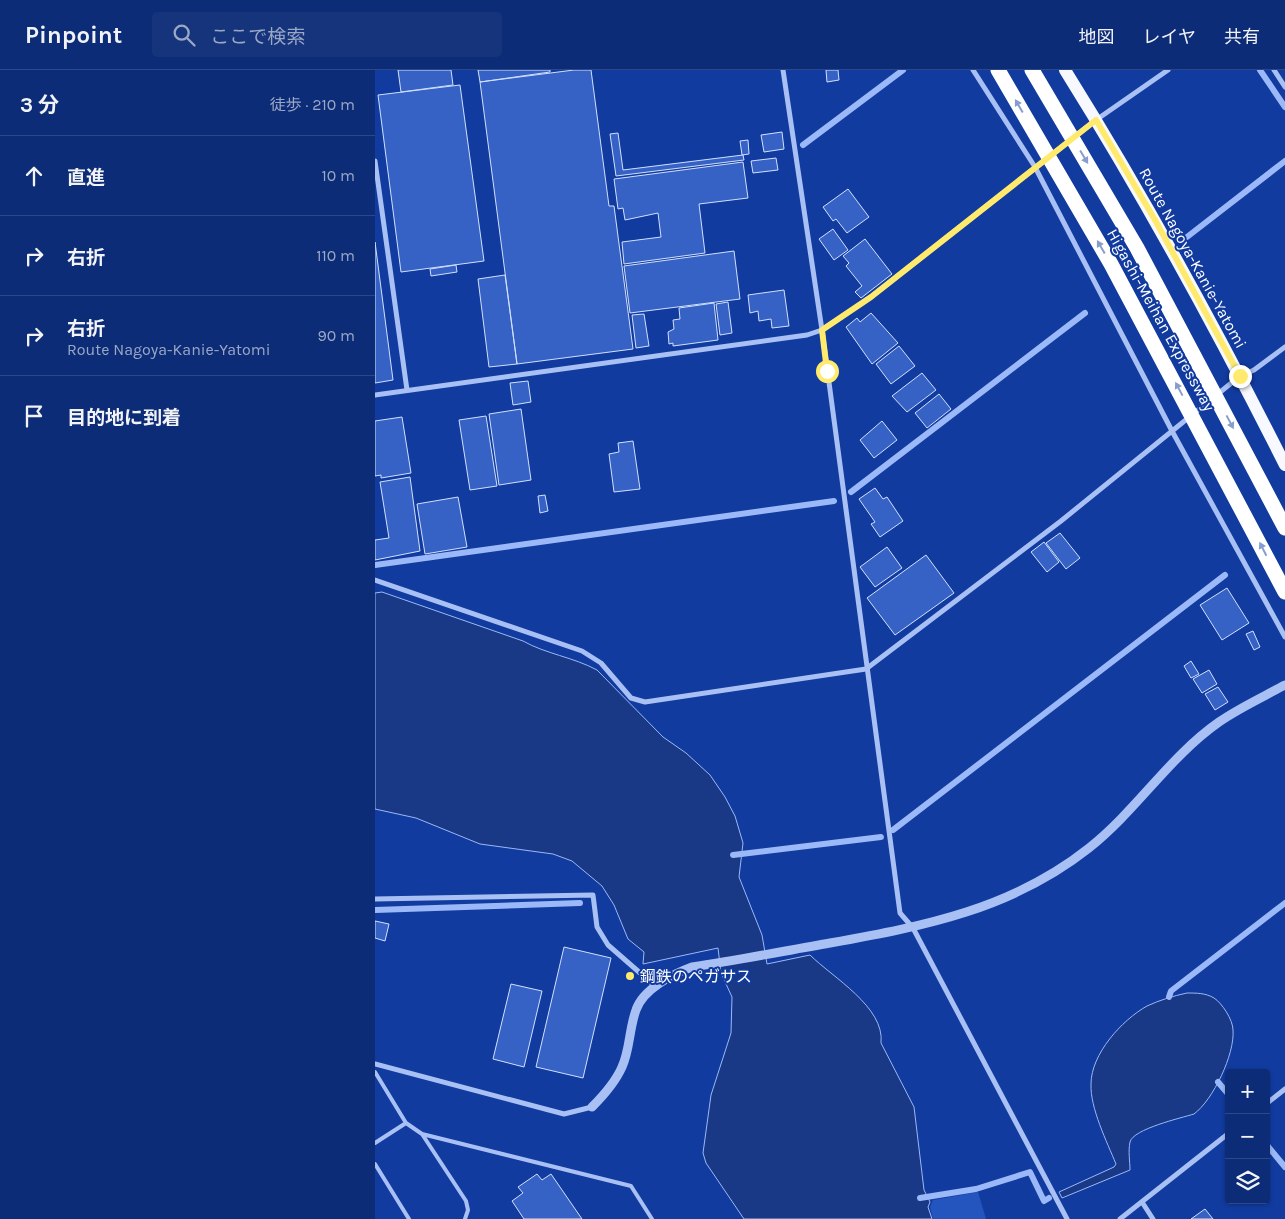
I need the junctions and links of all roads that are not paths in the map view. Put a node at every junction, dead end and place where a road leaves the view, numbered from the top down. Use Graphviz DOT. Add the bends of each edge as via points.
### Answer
graph roads {
  1 [pos="783,70"];
  2 [pos="973,70"];
  3 [pos="998,70"];
  4 [pos="1032,70"];
  5 [pos="1065,70"];
  6 [pos="1168,70"];
  7 [pos="1274,70"];
  8 [pos="1285,87"];
  9 [pos="1096,120"];
  10 [pos="375,161"];
  11 [pos="1035,167"];
  12 [pos="822,330"];
  13 [pos="1285,346"];
  14 [pos="1240,376"];
  15 [pos="407,390"];
  16 [pos="375,395"];
  17 [pos="1172,431"];
  18 [pos="1285,465"];
  19 [pos="1285,528"];
  20 [pos="375,580"];
  21 [pos="1285,592"];
  22 [pos="1285,637"];
  23 [pos="866,669"];
  24 [pos="1285,685"];
  25 [pos="375,900"];
  26 [pos="913,928"];
  27 [pos="655,986"];
  28 [pos="375,1064"];
  29 [pos="375,1072"];
  30 [pos="1285,1089"];
  31 [pos="1270,1101"];
  32 [pos="592,1107"];
  33 [pos="406,1123"];
  34 [pos="422,1134"];
  35 [pos="1225,1136"];
  36 [pos="375,1143"];
  37 [pos="375,1164"];
  38 [pos="1142,1202"];
  39 [pos="409,1219"];
  40 [pos="465,1219"];
  41 [pos="652,1219"];
  42 [pos="1067,1219"];
  43 [pos="1120,1219"];
  44 [pos="1153,1219"];
  1 -- 12 [label="street"];
  2 -- 11 [label="street"];
  21 -- 3 [label="highway, Higashi-Meihan Expressway, one-way, bridge" via="1111,264"];
  4 -- 19 [label="highway, Higashi-Meihan Expressway, one-way, bridge" via="1137,248"];
  5 -- 9 [label="main road, Route Nagoya-Kanie-Yatomi"];
  6 -- 9 [label="street"];
  7 -- 8 [label="street"];
  9 -- 11 [label="street"];
  9 -- 14 [label="main road, Route Nagoya-Kanie-Yatomi"];
  10 -- 15 [label="street"];
  11 -- 12 [label="street" via="871,297"];
  11 -- 17 [label="street"];
  12 -- 15 [label="street" via="807,335"];
  12 -- 23 [label="street"];
  13 -- 14 [label="street" via="1254,370"];
  14 -- 17 [label="street"];
  14 -- 18 [label="main road, Route Nagoya-Kanie-Yatomi"];
  15 -- 16 [label="street"];
  17 -- 22 [label="street"];
  17 -- 23 [label="street" via="1061,521"];
  20 -- 23 [label="street" via="582,651 601,663 631,698 645,702"];
  23 -- 26 [label="street" via="900,913"];
  24 -- 26 [label="street" via="1219,722 1169,766 1124,818 1089,849 1011,897 969,913"];
  25 -- 27 [label="street" via="593,896 597,928 608,945"];
  26 -- 27 [label="street" via="693,966"];
  26 -- 42 [label="street"];
  27 -- 32 [label="street" via="636,1009 623,1067 609,1090"];
  28 -- 32 [label="street" via="564,1114"];
  29 -- 33 [label="lane"];
  30 -- 31 [label="street"];
  33 -- 34 [label="lane"];
  33 -- 36 [label="lane"];
  34 -- 40 [label="lane" via="466,1200 468,1210"];
  34 -- 41 [label="lane" via="631,1186"];
  35 -- 38 [label="street"];
  37 -- 39 [label="lane"];
  38 -- 43 [label="street"];
  38 -- 44 [label="street"];
}
